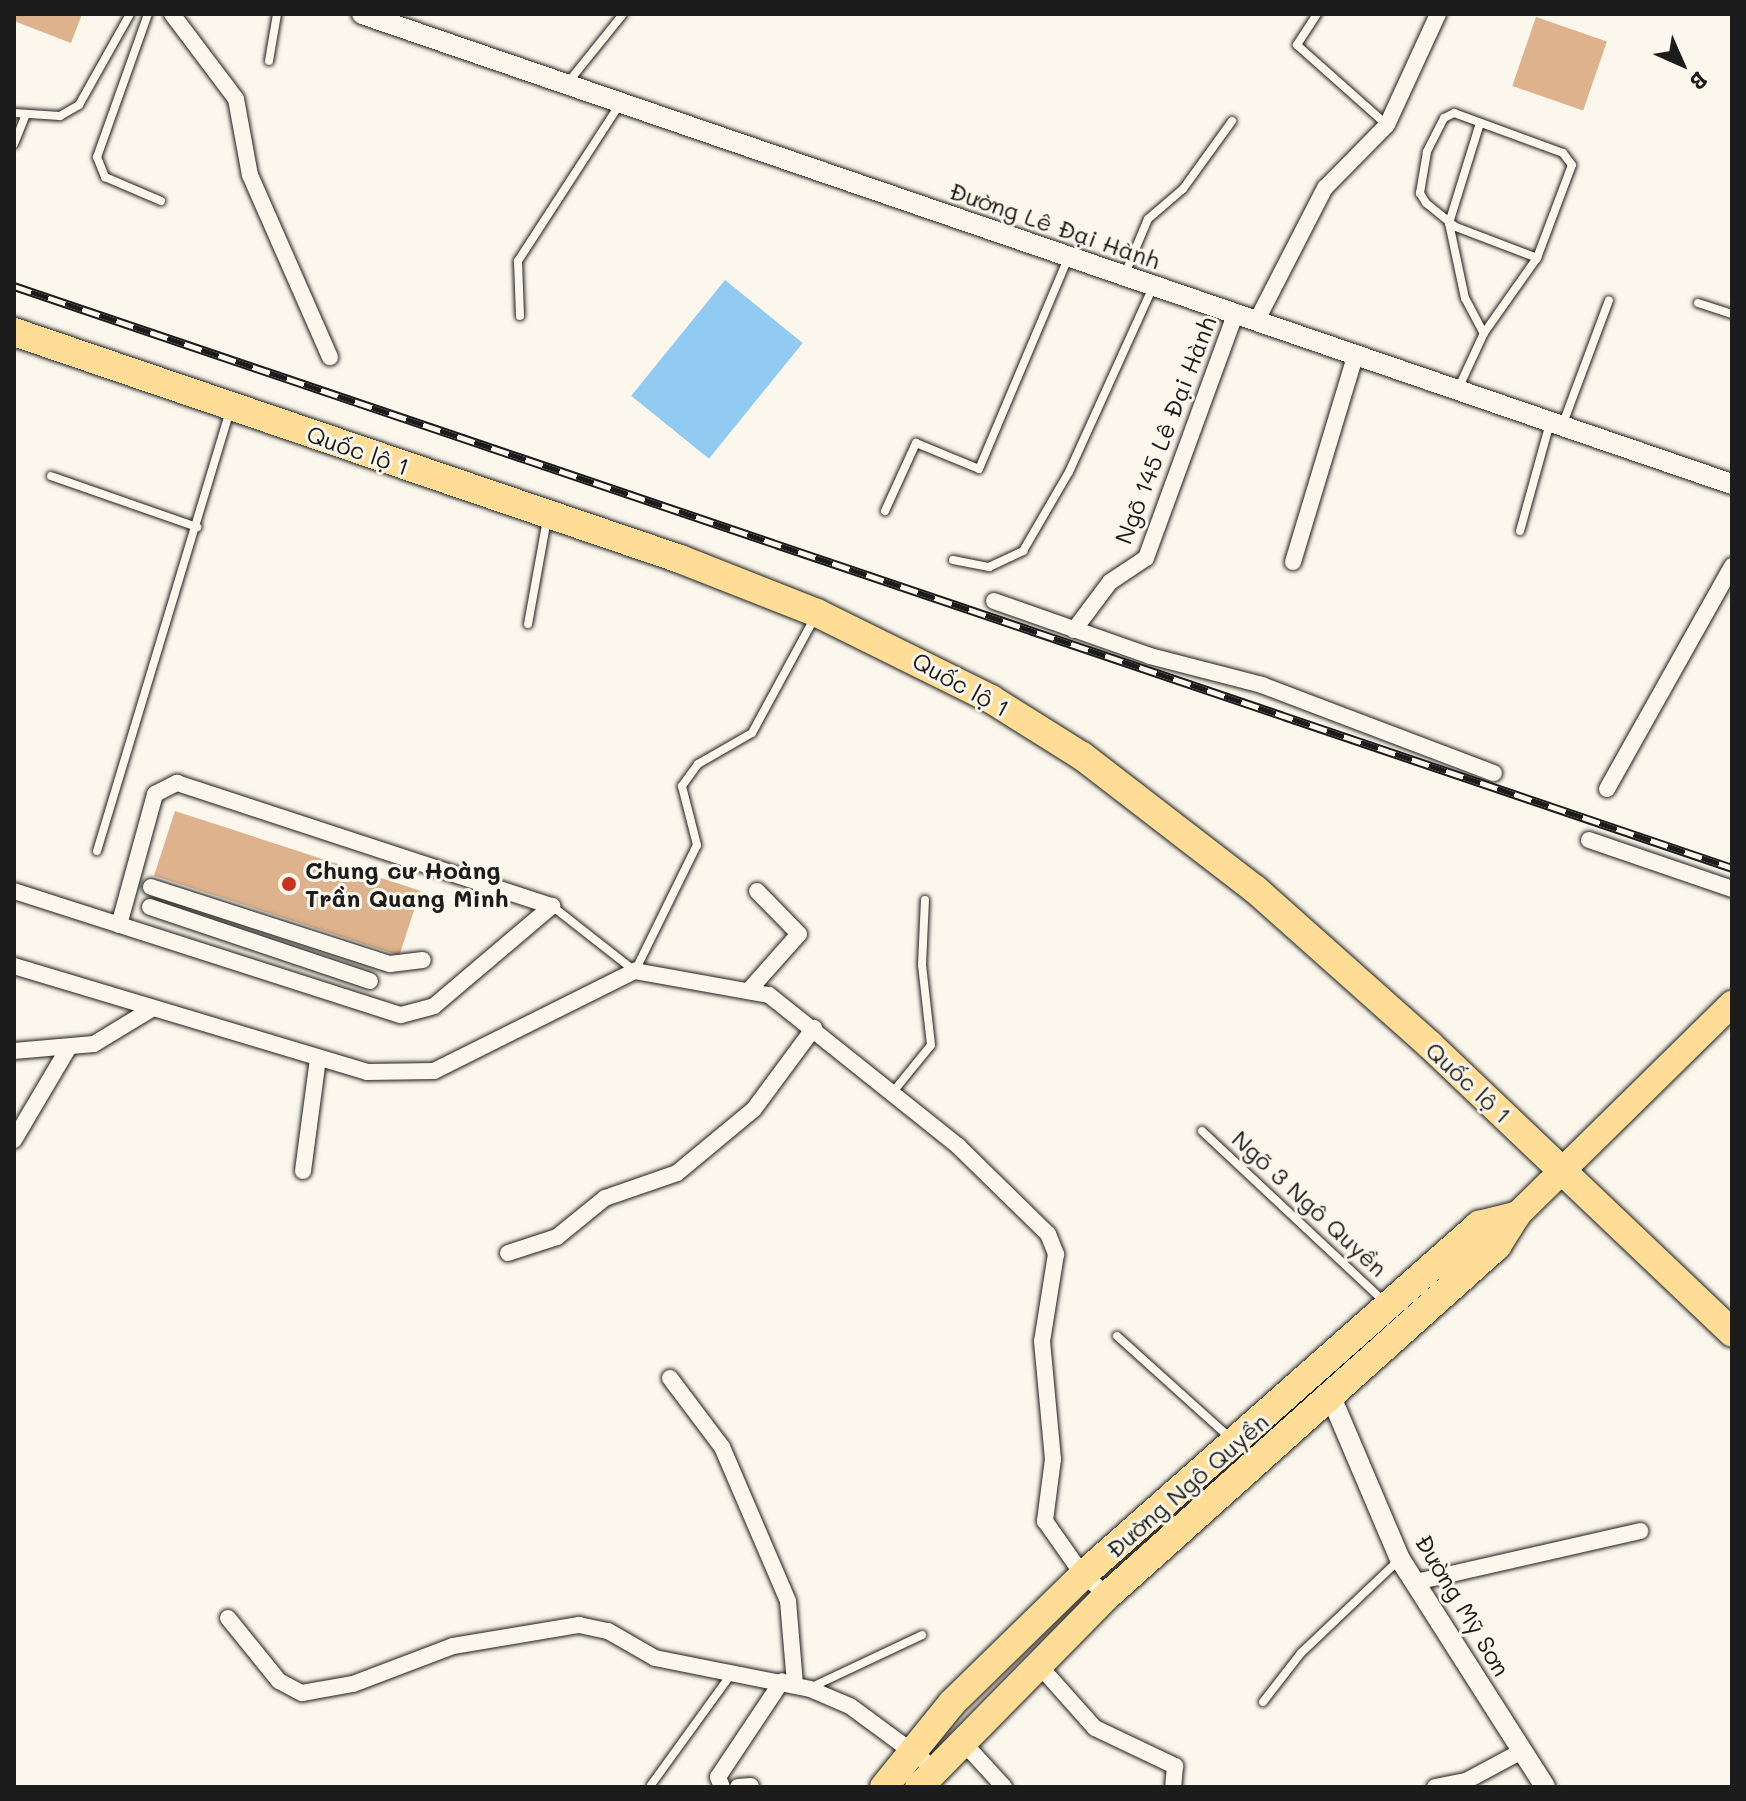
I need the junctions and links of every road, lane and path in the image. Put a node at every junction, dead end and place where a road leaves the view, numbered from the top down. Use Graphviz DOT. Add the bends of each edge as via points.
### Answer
graph roads {
  1 [pos="130,14"];
  2 [pos="148,14"];
  3 [pos="172,14"];
  4 [pos="277,14"];
  5 [pos="362,14"];
  6 [pos="623,14"];
  7 [pos="1317,14"];
  8 [pos="1438,14"];
  9 [pos="269,61"];
  10 [pos="566,85"];
  11 [pos="621,104"];
  12 [pos="14,113"];
  13 [pos="25,117"];
  14 [pos="1232,121"];
  15 [pos="1480,123"];
  16 [pos="1387,125"];
  17 [pos="14,144"];
  18 [pos="161,201"];
  19 [pos="1449,223"];
  20 [pos="1068,257"];
  21 [pos="1537,258"];
  22 [pos="1124,277"];
  23 [pos="1153,286"];
  24 [pos="1609,300"];
  25 [pos="1698,303"];
  26 [pos="1732,314"];
  27 [pos="1235,315"];
  28 [pos="520,316"];
  29 [pos="1256,322"];
  30 [pos="14,332"];
  31 [pos="1484,333"];
  32 [pos="1355,356"];
  33 [pos="330,357"];
  34 [pos="1457,391"];
  35 [pos="231,408"];
  36 [pos="1556,424"];
  37 [pos="51,476"];
  38 [pos="1732,484"];
  39 [pos="885,511"];
  40 [pos="548,514"];
  41 [pos="197,527"];
  42 [pos="1520,531"];
  43 [pos="953,560"];
  44 [pos="1293,562"];
  45 [pos="1732,566"];
  46 [pos="994,601"];
  47 [pos="817,613"];
  48 [pos="528,624"];
  49 [pos="1074,630"];
  50 [pos="1494,773"];
  51 [pos="1607,789"];
  52 [pos="1589,840"];
  53 [pos="97,851"];
  54 [pos="151,887"];
  55 [pos="1732,889"];
  56 [pos="14,891"];
  57 [pos="757,891"];
  58 [pos="925,900"];
  59 [pos="552,906"];
  60 [pos="150,907"];
  61 [pos="219,908"];
  62 [pos="272,924"];
  63 [pos="119,925"];
  64 [pos="212,927"];
  65 [pos="325,942"];
  66 [pos="265,946"];
  67 [pos="204,952"];
  68 [pos="379,960"];
  69 [pos="423,960"];
  70 [pos="318,963"];
  71 [pos="14,966"];
  72 [pos="257,969"];
  73 [pos="635,971"];
  74 [pos="370,981"];
  75 [pos="751,988"];
  76 [pos="361,1003"];
  77 [pos="1732,1004"];
  78 [pos="153,1008"];
  79 [pos="814,1028"];
  80 [pos="69,1047"];
  81 [pos="14,1051"];
  82 [pos="318,1058"];
  83 [pos="893,1092"];
  84 [pos="1202,1131"];
  85 [pos="14,1140"];
  86 [pos="303,1171"];
  87 [pos="1562,1171"];
  88 [pos="1516,1216"];
  89 [pos="508,1253"];
  90 [pos="1389,1306"];
  91 [pos="1732,1333"];
  92 [pos="1117,1336"];
  93 [pos="1313,1376"];
  94 [pos="670,1378"];
  95 [pos="1332,1399"];
  96 [pos="1235,1443"];
  97 [pos="1640,1531"];
  98 [pos="1400,1559"];
  99 [pos="1083,1575"];
  100 [pos="1416,1582"];
  101 [pos="1108,1595"];
  102 [pos="228,1618"];
  103 [pos="922,1635"];
  104 [pos="1037,1663"];
  105 [pos="733,1672"];
  106 [pos="795,1685"];
  107 [pos="1263,1702"];
  108 [pos="961,1740"];
  109 [pos="1522,1751"];
  110 [pos="910,1753"];
  111 [pos="926,1778"];
  112 [pos="651,1785"];
  113 [pos="751,1786"];
  114 [pos="722,1787"];
  115 [pos="738,1787"];
  116 [pos="884,1787"];
  117 [pos="1004,1787"];
  118 [pos="1173,1787"];
  119 [pos="1435,1787"];
  120 [pos="1545,1787"];
  1 -- 13 [label="lane" via="79,105 60,116"];
  2 -- 18 [label="lane" via="97,157 105,177"];
  3 -- 33 [label="street" via="236,99 250,175"];
  4 -- 9 [label="lane"];
  5 -- 10 [label="street, Đường Lê Đại Hành"];
  6 -- 10 [label="lane"];
  7 -- 16 [label="lane" via="1297,45"];
  8 -- 16 [label="street"];
  10 -- 11 [label="street, Đường Lê Đại Hành"];
  11 -- 20 [label="street, Đường Lê Đại Hành"];
  11 -- 28 [label="lane" via="518,261"];
  12 -- 13 [label="lane"];
  13 -- 17 [label="lane"];
  14 -- 22 [label="lane" via="1183,189 1148,219"];
  15 -- 19 [label="lane"];
  15 -- 19 [label="lane" via="1454,113 1444,118 1427,152 1420,193"];
  15 -- 21 [label="lane" via="1570,157"];
  16 -- 29 [label="street" via="1325,188"];
  19 -- 21 [label="lane"];
  19 -- 31 [label="lane" via="1465,298"];
  20 -- 22 [label="street, Đường Lê Đại Hành"];
  20 -- 39 [label="lane" via="979,469 916,443"];
  21 -- 31 [label="lane"];
  22 -- 23 [label="street, Đường Lê Đại Hành"];
  23 -- 27 [label="street, Đường Lê Đại Hành"];
  23 -- 43 [label="lane" via="1069,472 1023,551 989,567"];
  24 -- 36 [label="lane"];
  25 -- 26 [label="lane"];
  27 -- 29 [label="street, Đường Lê Đại Hành"];
  27 -- 49 [label="street, Ngõ 145 Lê Đại Hành" via="1146,558 1110,582"];
  29 -- 32 [label="street, Đường Lê Đại Hành"];
  30 -- 35 [label="highway, Quốc lộ 1"];
  31 -- 34 [label="lane"];
  32 -- 34 [label="street, Đường Lê Đại Hành"];
  32 -- 44 [label="street"];
  34 -- 36 [label="street, Đường Lê Đại Hành"];
  35 -- 40 [label="highway, Quốc lộ 1"];
  35 -- 41 [label="lane"];
  36 -- 38 [label="street, Đường Lê Đại Hành"];
  36 -- 42 [label="lane"];
  37 -- 41 [label="lane"];
  40 -- 47 [label="highway, Quốc lộ 1"];
  40 -- 48 [label="lane"];
  41 -- 53 [label="lane"];
  45 -- 51 [label="street"];
  46 -- 49 [label="street"];
  47 -- 73 [label="lane" via="752,733 698,764 682,786 697,845"];
  47 -- 87 [label="highway, Quốc lộ 1" via="991,699 1177,825"];
  49 -- 50 [label="street" via="1262,685"];
  52 -- 55 [label="street"];
  54 -- 61 [label="street"];
  56 -- 63 [label="street"];
  57 -- 75 [label="street" via="799,934"];
  58 -- 83 [label="lane" via="922,965 931,1045"];
  59 -- 63 [label="street" via="177,783 155,794"];
  59 -- 73 [label="lane"];
  59 -- 76 [label="street" via="419,1014"];
  60 -- 64 [label="street"];
  61 -- 62 [label="street"];
  61 -- 64 [label="street"];
  62 -- 65 [label="street"];
  62 -- 66 [label="street"];
  63 -- 67 [label="street"];
  64 -- 66 [label="street"];
  64 -- 67 [label="street"];
  65 -- 68 [label="street"];
  65 -- 70 [label="street"];
  66 -- 70 [label="street"];
  66 -- 72 [label="street"];
  67 -- 72 [label="street"];
  68 -- 69 [label="street"];
  68 -- 74 [label="street"];
  70 -- 74 [label="street"];
  71 -- 78 [label="street"];
  72 -- 76 [label="street"];
  73 -- 75 [label="street" via="707,988"];
  73 -- 82 [label="street" via="434,1071 367,1072"];
  74 -- 76 [label="street"];
  75 -- 79 [label="street"];
  77 -- 87 [label="main road, Đường Ngô Quyền"];
  78 -- 80 [label="street" via="134,1026"];
  78 -- 82 [label="street"];
  79 -- 83 [label="street"];
  79 -- 89 [label="street" via="754,1109 677,1173 605,1198 557,1237"];
  80 -- 81 [label="street"];
  80 -- 85 [label="street"];
  82 -- 86 [label="street"];
  83 -- 99 [label="street" via="1031,1210 1052,1244 1042,1341 1053,1459 1045,1521"];
  84 -- 90 [label="lane, Ngõ 3 Ngô Quyền"];
  87 -- 88 [label="main road, Đường Ngô Quyền"];
  87 -- 91 [label="highway, Quốc lộ 1"];
  88 -- 90 [label="highway, Đường Ngô Quyền" via="1479,1225"];
  88 -- 95 [label="highway, Đường Ngô Quyền" via="1497,1246"];
  90 -- 93 [label="highway, Đường Ngô Quyền"];
  92 -- 96 [label="lane"];
  93 -- 95 [label="highway"];
  93 -- 96 [label="highway, Đường Ngô Quyền"];
  94 -- 106 [label="street" via="722,1447 788,1601"];
  95 -- 98 [label="street, Đường Mỹ Sơn"];
  95 -- 101 [label="highway, Đường Ngô Quyền"];
  96 -- 99 [label="highway, Đường Ngô Quyền"];
  97 -- 100 [label="street"];
  98 -- 100 [label="street, Đường Mỹ Sơn"];
  98 -- 107 [label="lane" via="1301,1653"];
  99 -- 101 [label="street"];
  99 -- 110 [label="highway, Đường Ngô Quyền"];
  100 -- 109 [label="street, Đường Mỹ Sơn"];
  101 -- 104 [label="highway, Đường Ngô Quyền"];
  102 -- 105 [label="street" via="279,1681 302,1693 353,1684 453,1646 579,1625 608,1631 655,1658"];
  103 -- 106 [label="lane"];
  104 -- 108 [label="highway, Đường Ngô Quyền"];
  104 -- 118 [label="street" via="1095,1728 1175,1766"];
  105 -- 106 [label="street"];
  105 -- 112 [label="lane"];
  106 -- 110 [label="street" via="850,1706"];
  106 -- 114 [label="street" via="718,1777"];
  108 -- 111 [label="highway, Đường Ngô Quyền"];
  108 -- 117 [label="street"];
  109 -- 119 [label="street" via="1466,1781"];
  109 -- 120 [label="street, Đường Mỹ Sơn"];
  110 -- 111 [label="street"];
  110 -- 116 [label="highway, Đường Ngô Quyền"];
  113 -- 115 [label="street"];
}
